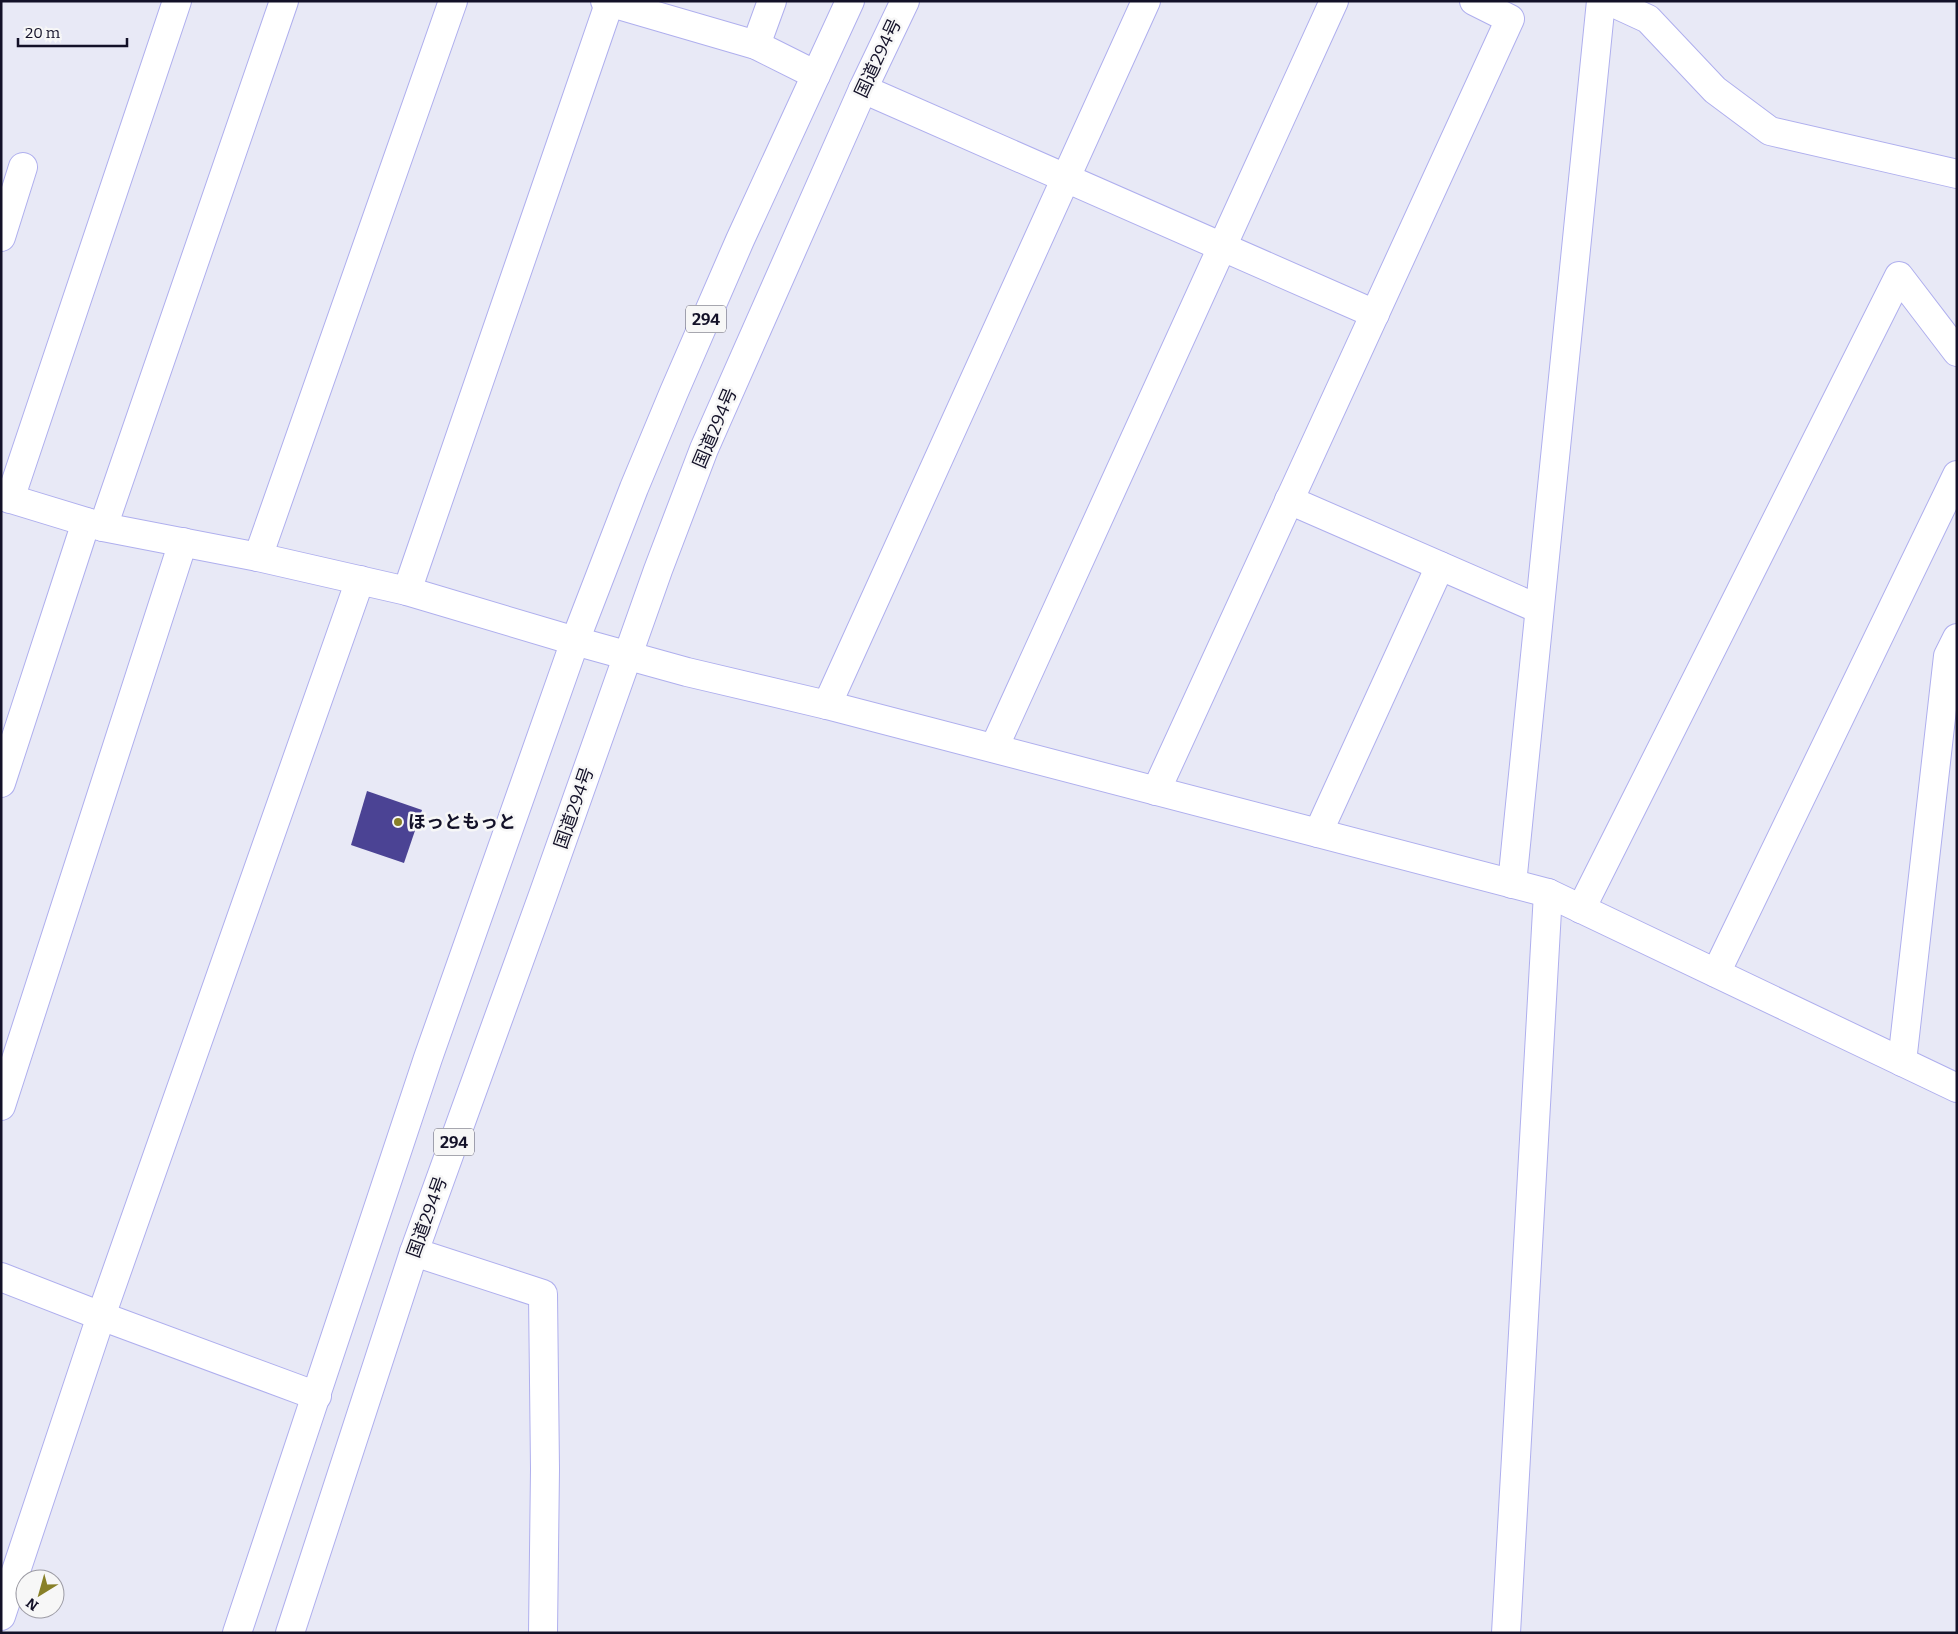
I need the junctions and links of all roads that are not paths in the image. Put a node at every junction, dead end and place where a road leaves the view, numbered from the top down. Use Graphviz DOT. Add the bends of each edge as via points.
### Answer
graph roads {
  1 [pos="177,1"];
  2 [pos="453,1"];
  3 [pos="772,1"];
  4 [pos="850,1"];
  5 [pos="905,1"];
  6 [pos="1146,1"];
  7 [pos="1334,1"];
  8 [pos="1474,1"];
  9 [pos="1601,1"];
  10 [pos="1608,1"];
  11 [pos="608,2"];
  12 [pos="276,3"];
  13 [pos="756,45"];
  14 [pos="816,75"];
  15 [pos="863,88"];
  16 [pos="23,166"];
  17 [pos="1957,174"];
  18 [pos="1066,179"];
  19 [pos="1,237"];
  20 [pos="1223,247"];
  21 [pos="1375,314"];
  22 [pos="1957,352"];
  23 [pos="1957,475"];
  24 [pos="6,497"];
  25 [pos="1289,500"];
  26 [pos="95,525"];
  27 [pos="183,542"];
  28 [pos="258,556"];
  29 [pos="1440,566"];
  30 [pos="360,580"];
  31 [pos="407,591"];
  32 [pos="1539,609"];
  33 [pos="1957,638"];
  34 [pos="575,642"];
  35 [pos="628,655"];
  36 [pos="827,705"];
  37 [pos="994,748"];
  38 [pos="1,783"];
  39 [pos="1156,791"];
  40 [pos="1318,833"];
  41 [pos="1512,884"];
  42 [pos="1548,893"];
  43 [pos="1581,909"];
  44 [pos="1716,973"];
  45 [pos="1902,1062"];
  46 [pos="1957,1088"];
  47 [pos="1,1106"];
  48 [pos="414,1252"];
  49 [pos="1,1276"];
  50 [pos="101,1316"];
  51 [pos="317,1396"];
  52 [pos="1,1616"];
  53 [pos="237,1633"];
  54 [pos="290,1633"];
  55 [pos="543,1633"];
  56 [pos="1506,1633"];
  1 -- 24 [label="main road"];
  2 -- 28 [label="main road"];
  3 -- 13 [label="main road"];
  4 -- 14 [label="main road, 294"];
  5 -- 15 [label="main road, 国道294号 / 294"];
  6 -- 18 [label="main road"];
  7 -- 20 [label="main road"];
  8 -- 21 [label="main road" via="1510,19"];
  9 -- 32 [label="main road"];
  10 -- 17 [label="main road" via="1648,19 1714,90 1770,131"];
  11 -- 13 [label="main road"];
  11 -- 31 [label="main road"];
  12 -- 26 [label="main road"];
  13 -- 14 [label="main road"];
  14 -- 34 [label="main road, 294" via="674,392"];
  15 -- 18 [label="main road"];
  15 -- 35 [label="main road, 国道294号 / 294" via="704,449"];
  16 -- 19 [label="main road"];
  18 -- 20 [label="main road"];
  18 -- 36 [label="main road"];
  20 -- 21 [label="main road"];
  20 -- 37 [label="main road"];
  21 -- 25 [label="main road"];
  22 -- 43 [label="main road" via="1899,276"];
  23 -- 44 [label="main road"];
  24 -- 26 [label="main road"];
  25 -- 29 [label="main road"];
  25 -- 39 [label="main road"];
  26 -- 27 [label="main road"];
  26 -- 38 [label="main road"];
  27 -- 28 [label="main road"];
  27 -- 47 [label="main road"];
  28 -- 30 [label="main road"];
  29 -- 32 [label="main road"];
  29 -- 40 [label="main road"];
  30 -- 31 [label="main road"];
  30 -- 50 [label="main road"];
  31 -- 34 [label="main road"];
  32 -- 41 [label="main road"];
  33 -- 45 [label="main road" via="1948,656"];
  34 -- 35 [label="main road"];
  34 -- 51 [label="main road, 294" via="428,1058"];
  35 -- 36 [label="main road"];
  35 -- 48 [label="main road, 国道294号 / 294"];
  36 -- 37 [label="main road"];
  37 -- 39 [label="main road"];
  39 -- 40 [label="main road"];
  40 -- 41 [label="main road"];
  41 -- 42 [label="main road"];
  42 -- 43 [label="main road"];
  42 -- 56 [label="main road"];
  43 -- 44 [label="main road"];
  44 -- 45 [label="main road"];
  45 -- 46 [label="main road"];
  48 -- 54 [label="main road, 国道294号 / 294"];
  48 -- 55 [label="main road" via="543,1294"];
  49 -- 50 [label="main road"];
  50 -- 51 [label="main road"];
  50 -- 52 [label="main road"];
  51 -- 53 [label="main road, 294"];
}
